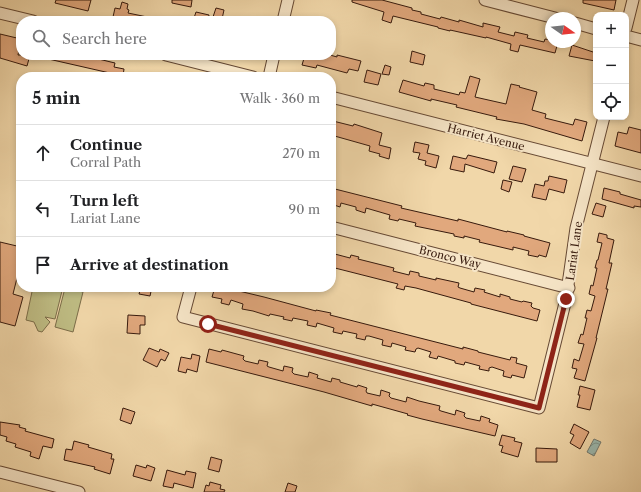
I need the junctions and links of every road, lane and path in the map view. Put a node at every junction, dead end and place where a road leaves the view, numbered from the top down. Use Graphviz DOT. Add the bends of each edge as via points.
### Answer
graph roads {
  1 [pos="288,0"];
  2 [pos="485,0"];
  3 [pos="633,0"];
  4 [pos="0,13"];
  5 [pos="545,15"];
  6 [pos="284,16"];
  7 [pos="629,16"];
  8 [pos="16,17"];
  9 [pos="581,24"];
  10 [pos="593,27"];
  11 [pos="629,37"];
  12 [pos="641,40"];
  13 [pos="186,60"];
  14 [pos="273,60"];
  15 [pos="233,72"];
  16 [pos="270,72"];
  17 [pos="336,99"];
  18 [pos="603,120"];
  19 [pos="592,164"];
  20 [pos="641,176"];
  21 [pos="336,228"];
  22 [pos="569,288"];
  23 [pos="190,292"];
  24 [pos="0,472"];
  25 [pos="79,492"];
  1 -- 6 [label="street"];
  2 -- 5 [label="street"];
  3 -- 7 [label="street"];
  4 -- 8 [label="street"];
  9 -- 10 [label="street"];
  11 -- 12 [label="street"];
  13 -- 15 [label="street"];
  14 -- 16 [label="street"];
  17 -- 19 [label="street, Harriet Avenue"];
  18 -- 19 [label="street, Lariat Lane"];
  19 -- 20 [label="street, Harriet Avenue"];
  19 -- 22 [label="street, Lariat Lane" via="576,228"];
  21 -- 22 [label="street, Bronco Way"];
  22 -- 23 [label="street, Lariat Lane" via="539,408 183,318"];
  24 -- 25 [label="street"];
}
